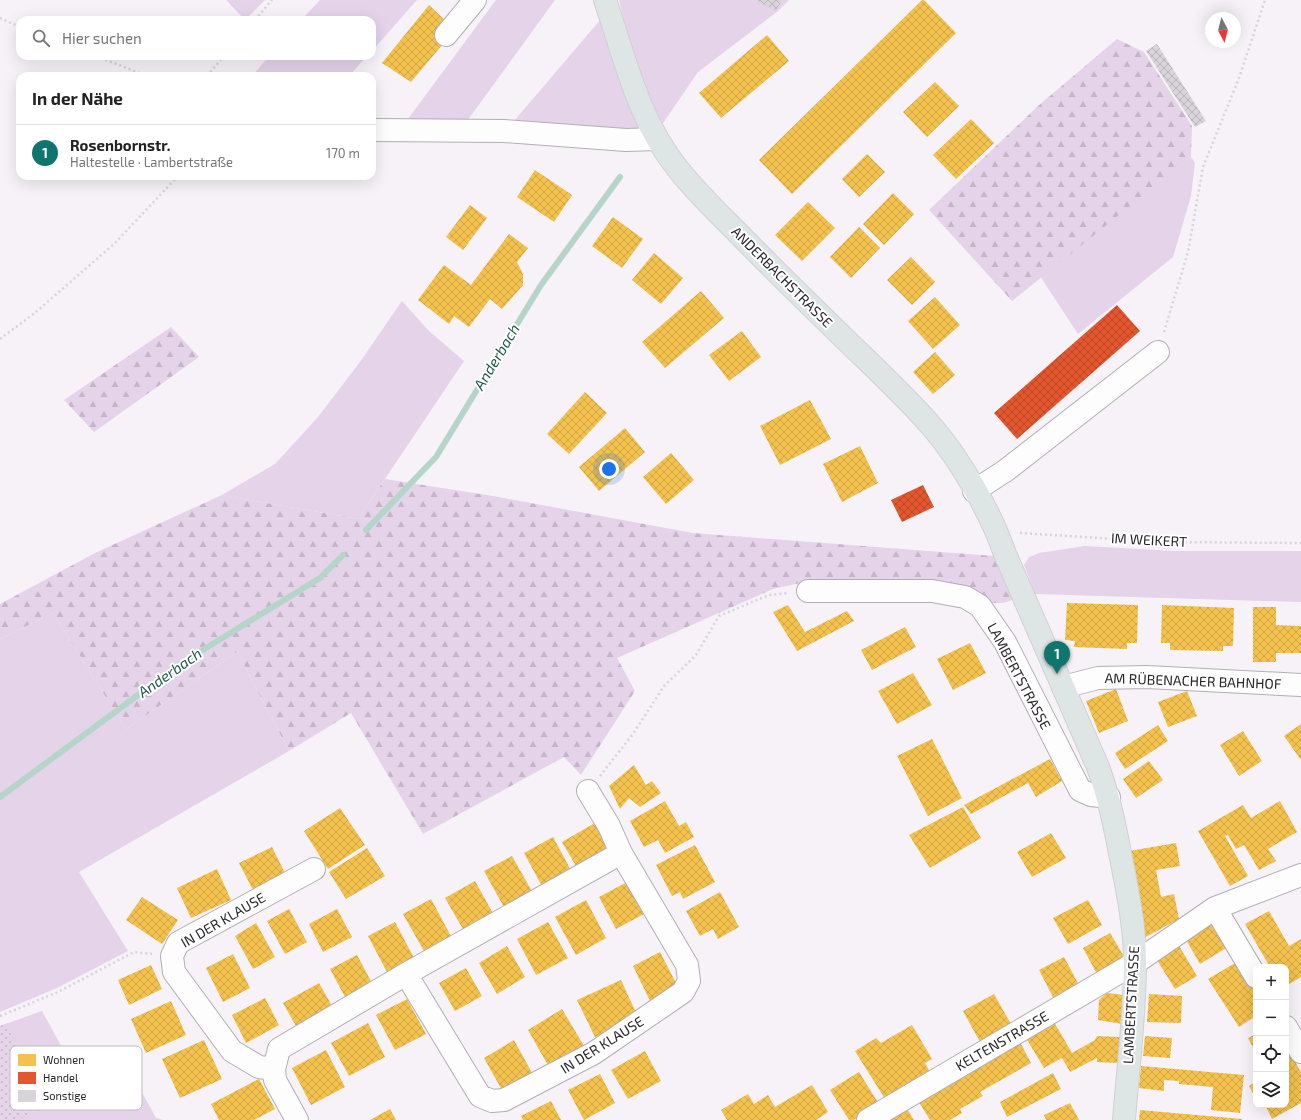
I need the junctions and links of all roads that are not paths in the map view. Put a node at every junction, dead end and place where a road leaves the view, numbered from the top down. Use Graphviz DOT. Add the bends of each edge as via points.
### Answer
graph roads {
  1 [pos="476,0"];
  2 [pos="605,0"];
  3 [pos="446,35"];
  4 [pos="376,130"];
  5 [pos="657,139"];
  6 [pos="1158,352"];
  7 [pos="974,491"];
  8 [pos="997,532"];
  9 [pos="808,591"];
  10 [pos="1301,685"];
  11 [pos="1063,687"];
  12 [pos="588,791"];
  13 [pos="1109,797"];
  14 [pos="621,853"];
  15 [pos="313,868"];
  16 [pos="1301,875"];
  17 [pos="1215,908"];
  18 [pos="1135,963"];
  19 [pos="1253,972"];
  20 [pos="406,974"];
  21 [pos="1289,1032"];
  22 [pos="1301,1052"];
  23 [pos="274,1069"];
  24 [pos="297,1120"];
  25 [pos="868,1120"];
  26 [pos="1124,1120"];
  1 -- 3 [label="street"];
  2 -- 5 [label="main road, ANDERBACHSTRASSE" via="644,114"];
  4 -- 5 [label="street" via="504,131 626,140"];
  5 -- 7 [label="main road, ANDERBACHSTRASSE" via="677,168 704,198 933,428"];
  6 -- 7 [label="street" via="1004,471"];
  7 -- 8 [label="main road, ANDERBACHSTRASSE"];
  8 -- 11 [label="main road, LAMBERTSTRASSE"];
  9 -- 13 [label="street, LAMBERTSTRASSE" via="932,591 965,597 980,606 1005,642 1080,790 1091,795"];
  10 -- 11 [label="street, AM RÜBENACHER BAHNHOF" via="1147,677 1098,678"];
  11 -- 13 [label="main road, LAMBERTSTRASSE"];
  12 -- 14 [label="street, IN DER KLAUSE" via="609,826"];
  13 -- 18 [label="main road, LAMBERTSTRASSE" via="1128,892"];
  14 -- 20 [label="street"];
  14 -- 20 [label="street, IN DER KLAUSE" via="687,965 689,981 683,992 594,1053 504,1100 492,1101 480,1096"];
  15 -- 23 [label="street, IN DER KLAUSE" via="178,943 172,956 174,972 232,1051 260,1067"];
  16 -- 17 [label="street, KELTENSTRASSE"];
  17 -- 18 [label="street, KELTENSTRASSE"];
  17 -- 19 [label="street"];
  18 -- 25 [label="street, KELTENSTRASSE"];
  18 -- 26 [label="main road, LAMBERTSTRASSE"];
  20 -- 23 [label="street" via="279,1049"];
  21 -- 22 [label="street"];
  23 -- 24 [label="street" via="276,1080"];
}
